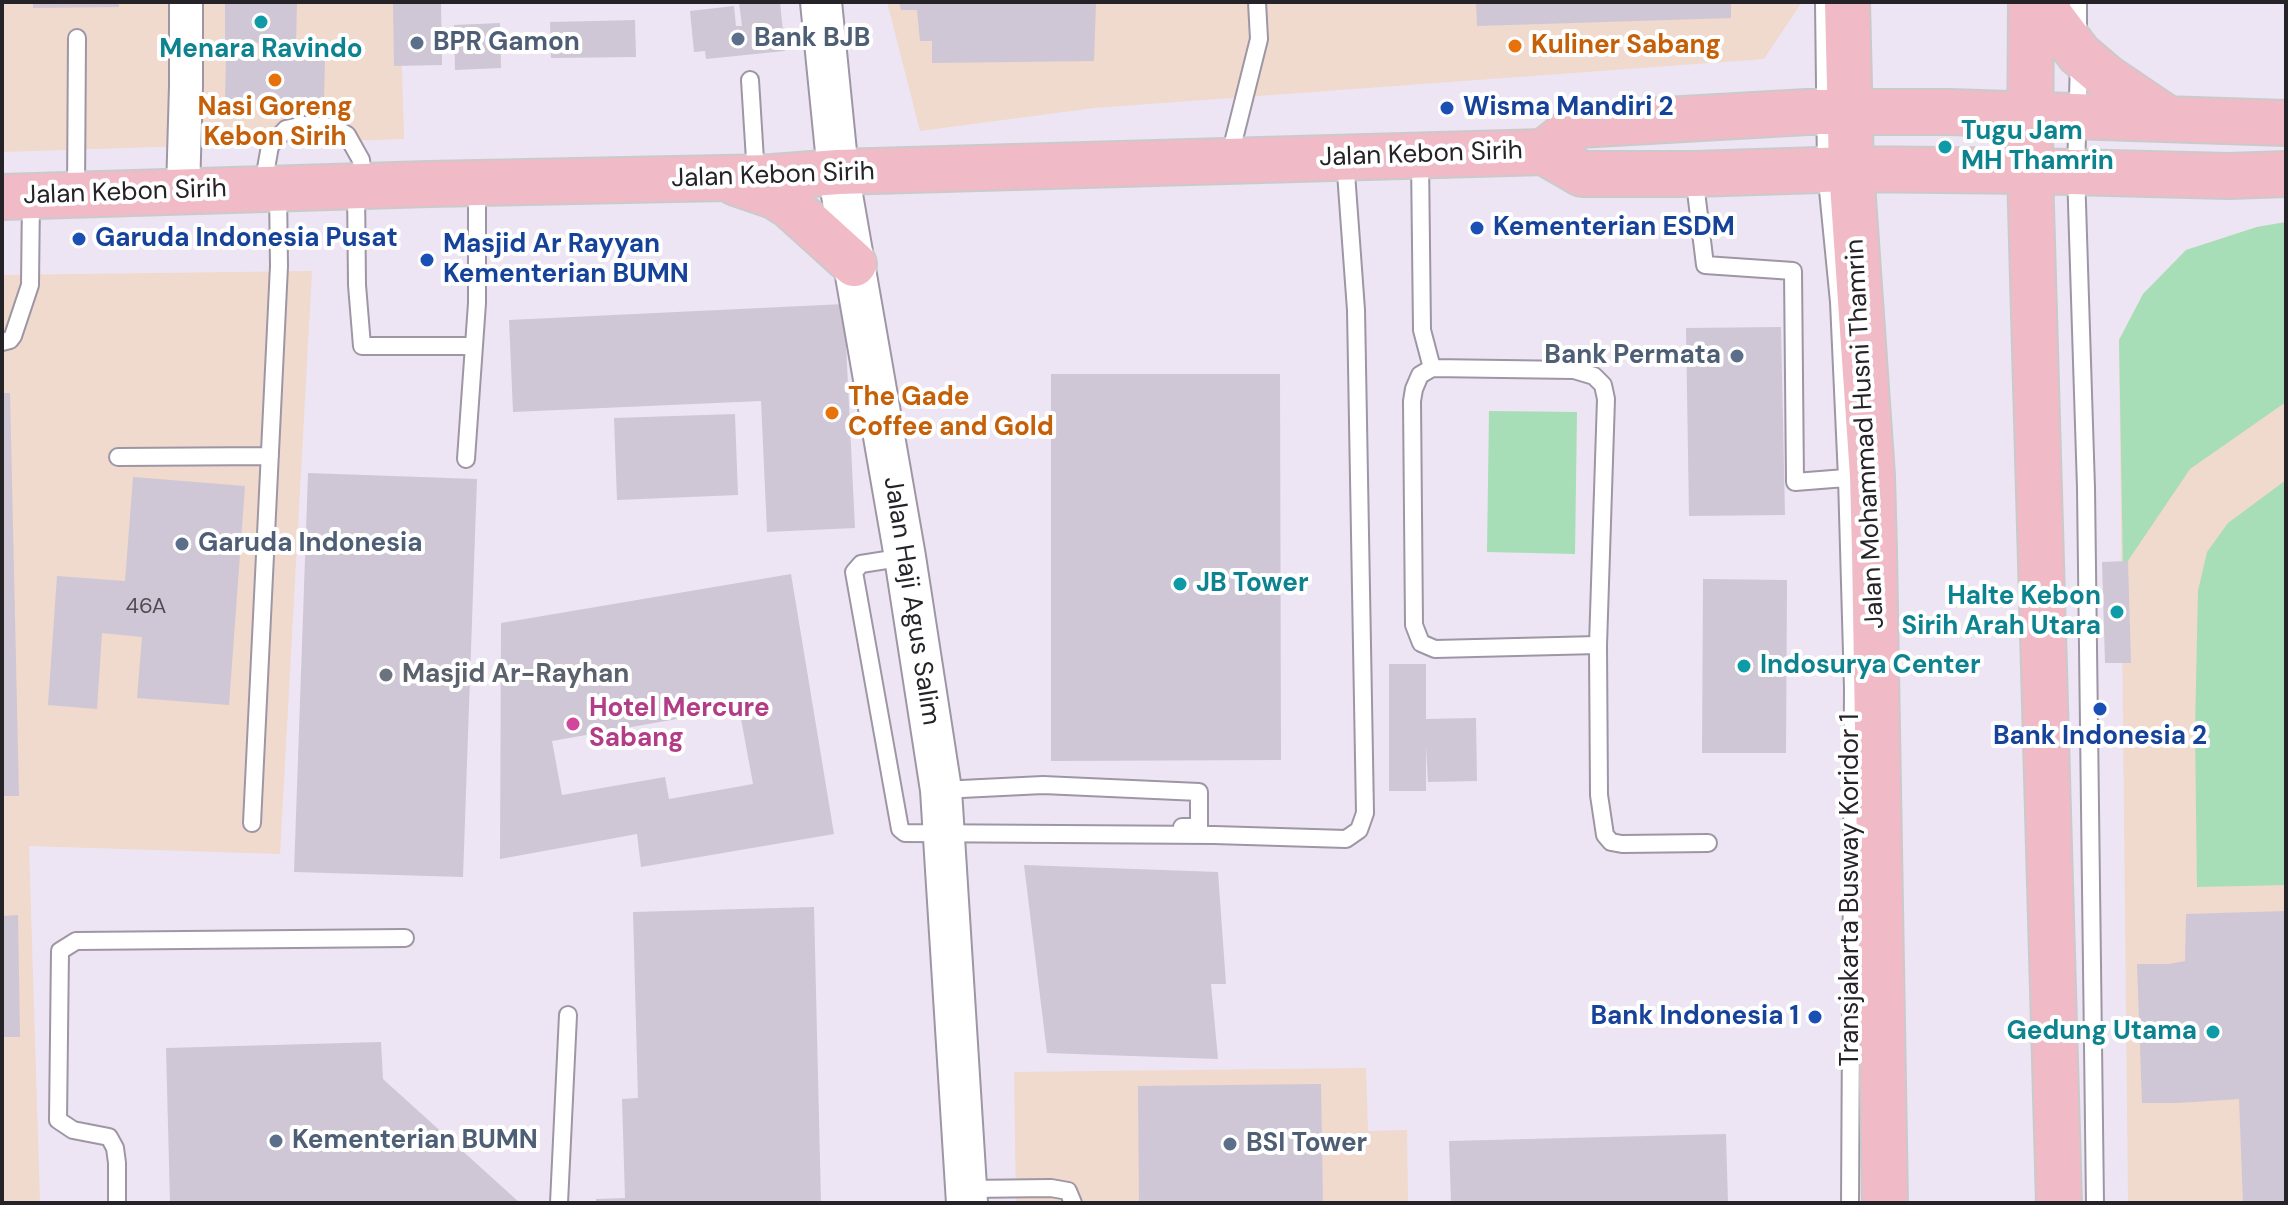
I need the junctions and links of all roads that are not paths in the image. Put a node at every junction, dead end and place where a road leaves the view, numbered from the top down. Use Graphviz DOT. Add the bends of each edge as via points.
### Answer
graph roads {
  1 [pos="186,2"];
  2 [pos="821,2"];
  3 [pos="1257,2"];
  4 [pos="1824,2"];
  5 [pos="1847,2"];
  6 [pos="2031,2"];
  7 [pos="2040,2"];
  8 [pos="2078,2"];
  9 [pos="77,38"];
  10 [pos="2079,54"];
  11 [pos="750,80"];
  12 [pos="1838,112"];
  13 [pos="2029,115"];
  14 [pos="2077,116"];
  15 [pos="2168,119"];
  16 [pos="2286,123"];
  17 [pos="1544,152"];
  18 [pos="1420,155"];
  19 [pos="1345,158"];
  20 [pos="1228,161"];
  21 [pos="1839,170"];
  22 [pos="2030,171"];
  23 [pos="838,172"];
  24 [pos="2076,172"];
  25 [pos="1694,174"];
  26 [pos="2286,174"];
  27 [pos="736,178"];
  28 [pos="477,183"];
  29 [pos="360,186"];
  30 [pos="270,189"];
  31 [pos="183,191"];
  32 [pos="76,195"];
  33 [pos="17,196"];
  34 [pos="854,264"];
  35 [pos="2,342"];
  36 [pos="474,346"];
  37 [pos="1432,368"];
  38 [pos="270,456"];
  39 [pos="118,457"];
  40 [pos="466,459"];
  41 [pos="1859,477"];
  42 [pos="905,557"];
  43 [pos="1598,645"];
  44 [pos="941,790"];
  45 [pos="252,823"];
  46 [pos="1038,833"];
  47 [pos="945,834"];
  48 [pos="1708,843"];
  49 [pos="405,938"];
  50 [pos="568,1015"];
  51 [pos="967,1196"];
  52 [pos="117,1203"];
  53 [pos="559,1203"];
  54 [pos="1073,1203"];
  55 [pos="1850,1203"];
  56 [pos="1885,1203"];
  57 [pos="2059,1203"];
  58 [pos="2095,1203"];
  1 -- 31 [label="street"];
  2 -- 23 [label="street, Jalan Haji Agus Salim"];
  3 -- 20 [label="lane" via="1259,39"];
  4 -- 12 [label="lane"];
  5 -- 12 [label="main road, Jalan Mohammad Husni Thamrin"];
  6 -- 13 [label="main road"];
  7 -- 10 [label="main road"];
  8 -- 10 [label="lane"];
  9 -- 32 [label="lane"];
  10 -- 14 [label="lane"];
  10 -- 15 [label="main road"];
  11 -- 27 [label="lane"];
  12 -- 13 [label="main road, Jalan Kebon Sirih"];
  12 -- 17 [label="main road, Jalan Kebon Sirih" via="1578,125"];
  12 -- 21 [label="main road, Jalan Mohammad Husni Thamrin"];
  13 -- 14 [label="main road, Jalan Kebon Sirih"];
  13 -- 22 [label="main road"];
  14 -- 15 [label="main road, Jalan Kebon Sirih"];
  14 -- 24 [label="lane"];
  15 -- 16 [label="main road, Jalan Kebon Sirih"];
  17 -- 18 [label="main road, Jalan Kebon Sirih"];
  17 -- 25 [label="main road, Jalan Kebon Sirih" via="1582,174"];
  18 -- 19 [label="main road, Jalan Kebon Sirih"];
  18 -- 37 [label="lane" via="1422,330"];
  19 -- 20 [label="main road, Jalan Kebon Sirih"];
  19 -- 46 [label="lane" via="1357,326 1365,813 1359,830 1346,839"];
  20 -- 23 [label="main road, Jalan Kebon Sirih"];
  21 -- 22 [label="main road, Jalan Kebon Sirih"];
  21 -- 25 [label="main road, Jalan Kebon Sirih"];
  21 -- 41 [label="main road, Jalan Mohammad Husni Thamrin"];
  22 -- 24 [label="main road, Jalan Kebon Sirih"];
  22 -- 57 [label="main road"];
  23 -- 27 [label="main road, Jalan Kebon Sirih"];
  23 -- 34 [label="street, Jalan Haji Agus Salim"];
  24 -- 26 [label="main road, Jalan Kebon Sirih"];
  24 -- 58 [label="lane" via="2086,488"];
  25 -- 41 [label="lane" via="1705,265 1793,271 1795,482"];
  27 -- 28 [label="main road, Jalan Kebon Sirih"];
  27 -- 34 [label="main road" via="790,206"];
  28 -- 29 [label="main road, Jalan Kebon Sirih"];
  28 -- 36 [label="lane"];
  29 -- 30 [label="main road, Jalan Kebon Sirih"];
  29 -- 30 [label="lane" via="361,160 347,135 333,127 304,125 286,129 270,146"];
  29 -- 36 [label="lane" via="357,285 362,346"];
  30 -- 31 [label="main road, Jalan Kebon Sirih"];
  30 -- 38 [label="lane" via="279,266"];
  31 -- 32 [label="main road, Jalan Kebon Sirih"];
  32 -- 33 [label="main road, Jalan Kebon Sirih"];
  33 -- 35 [label="lane" via="30,285 13,336"];
  34 -- 42 [label="street, Jalan Haji Agus Salim"];
  36 -- 40 [label="lane"];
  37 -- 43 [label="lane" via="1574,370 1603,385"];
  37 -- 43 [label="lane" via="1420,375 1412,401 1414,625 1421,643 1435,649"];
  38 -- 39 [label="lane"];
  38 -- 45 [label="lane"];
  41 -- 55 [label="lane, Transjakarta Busway Koridor 1"];
  41 -- 56 [label="main road, Jalan Mohammad Husni Thamrin"];
  42 -- 44 [label="street, Jalan Haji Agus Salim"];
  42 -- 47 [label="lane" via="861,564 854,572 900,829"];
  43 -- 48 [label="lane" via="1599,795 1605,835 1622,844"];
  44 -- 46 [label="lane" via="1043,785 1199,792 1199,827 1057,825"];
  44 -- 47 [label="street, Jalan Haji Agus Salim"];
  46 -- 47 [label="lane"];
  47 -- 51 [label="street, Jalan Haji Agus Salim"];
  49 -- 52 [label="lane" via="76,941 60,951 58,1120 73,1130 109,1137 115,1148"];
  50 -- 53 [label="lane"];
  51 -- 54 [label="lane" via="1051,1188 1068,1191"];
}
